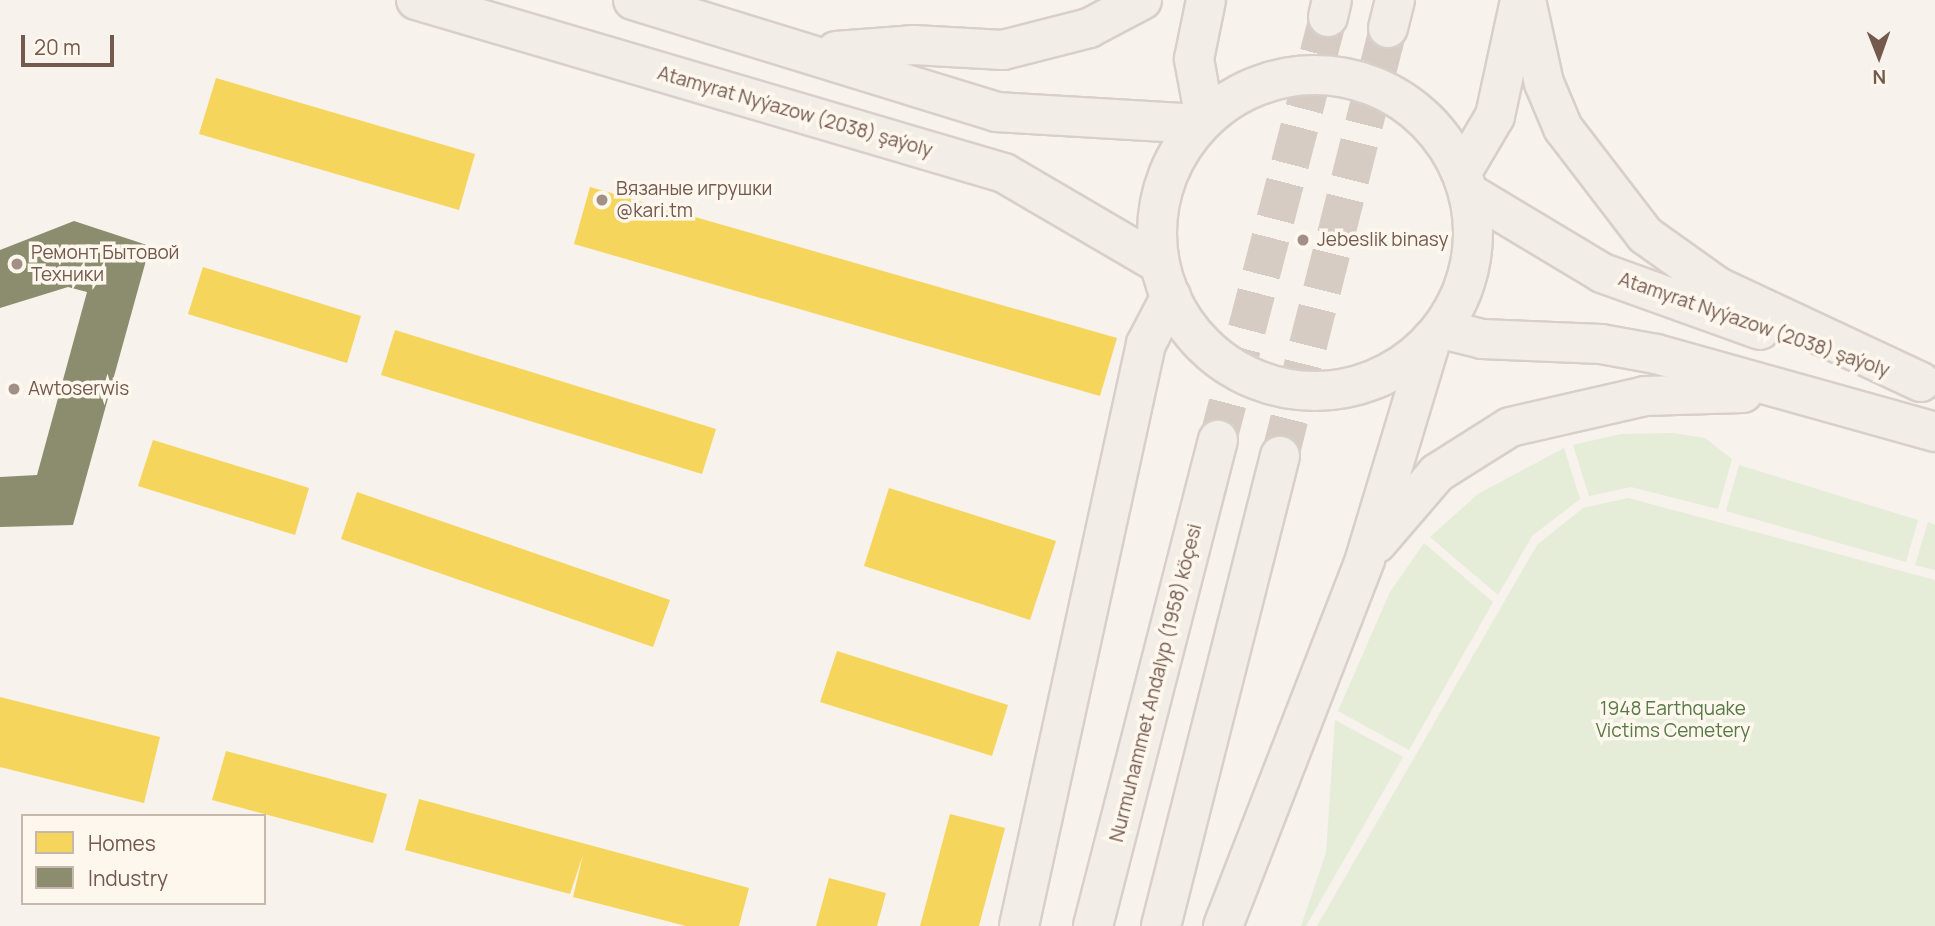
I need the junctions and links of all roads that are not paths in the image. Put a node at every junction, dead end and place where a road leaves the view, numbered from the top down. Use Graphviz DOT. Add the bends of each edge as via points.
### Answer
graph roads {
  1 [pos="416,0"];
  2 [pos="633,0"];
  3 [pos="1142,0"];
  4 [pos="1206,0"];
  5 [pos="1520,0"];
  6 [pos="1527,0"];
  7 [pos="818,53"];
  8 [pos="1202,122"];
  9 [pos="1465,183"];
  10 [pos="1164,280"];
  11 [pos="1436,335"];
  12 [pos="1928,384"];
  13 [pos="1808,396"];
  14 [pos="1935,432"];
  15 [pos="1219,440"];
  16 [pos="1280,456"];
  17 [pos="1365,559"];
  18 [pos="1019,926"];
  19 [pos="1093,926"];
  20 [pos="1161,926"];
  21 [pos="1223,926"];
  1 -- 10 [label="main road, Atamyrat Nyýazow (2038) şaýoly" via="1004,173"];
  2 -- 7 [label="main road"];
  3 -- 7 [label="main road" via="1089,28 1003,50 915,45"];
  4 -- 8 [label="main road" via="1194,59"];
  5 -- 9 [label="main road" via="1494,116"];
  6 -- 12 [label="main road" via="1544,83 1563,128 1645,235 1718,287"];
  7 -- 8 [label="main road" via="996,112"];
  8 -- 9 [label="main road" via="1236,96 1271,81 1309,75 1348,78 1417,111"];
  8 -- 10 [label="main road" via="1164,184"];
  9 -- 11 [label="main road" via="1471,261"];
  9 -- 12 [label="main road, Atamyrat Nyýazow (2038) şaýoly" via="1602,273"];
  10 -- 11 [label="main road" via="1194,334 1218,357 1278,386 1345,388 1406,362"];
  10 -- 18 [label="main road" via="1146,344"];
  11 -- 13 [label="main road" via="1601,344 1656,354"];
  11 -- 17 [label="main road"];
  13 -- 14 [label="main road"];
  13 -- 17 [label="main road" via="1658,395 1510,427 1437,473"];
  15 -- 19 [label="main road, Nurmuhammet Andalyp (1958) köçesi"];
  16 -- 20 [label="main road"];
  17 -- 21 [label="main road"];
}
